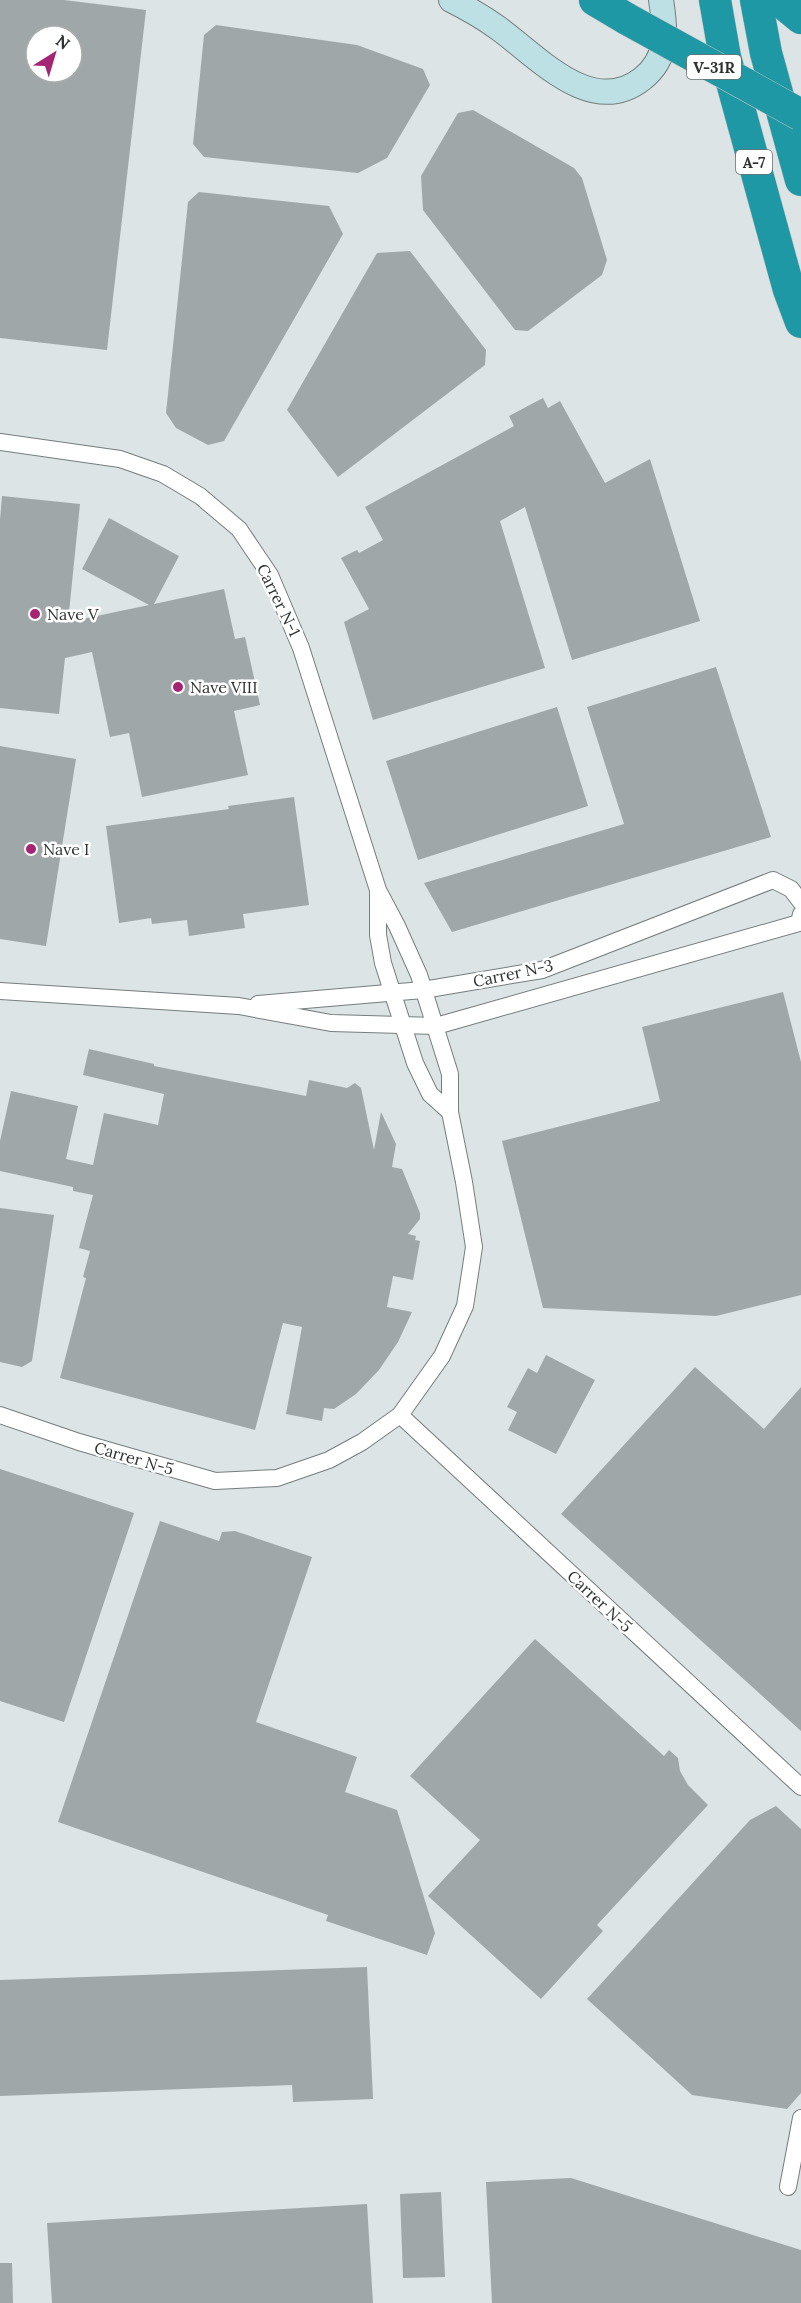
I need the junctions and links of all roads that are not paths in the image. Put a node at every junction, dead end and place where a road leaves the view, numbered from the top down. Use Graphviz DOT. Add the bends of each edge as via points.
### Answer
graph roads {
  1 [pos="451,0"];
  2 [pos="661,0"];
  3 [pos="715,0"];
  4 [pos="756,0"];
  5 [pos="779,0"];
  6 [pos="606,8"];
  7 [pos="801,18"];
  8 [pos="801,115"];
  9 [pos="801,180"];
  10 [pos="801,322"];
  11 [pos="0,442"];
  12 [pos="378,890"];
  13 [pos="801,902"];
  14 [pos="801,914"];
  15 [pos="423,990"];
  16 [pos="0,991"];
  17 [pos="392,992"];
  18 [pos="239,1006"];
  19 [pos="403,1025"];
  20 [pos="436,1026"];
  21 [pos="450,1112"];
  22 [pos="0,1415"];
  23 [pos="400,1415"];
  24 [pos="801,1787"];
  25 [pos="801,2118"];
  26 [pos="788,2187"];
  1 -- 2 [label="street" via="498,28 560,77 604,91 639,82 656,66 665,46"];
  3 -- 10 [label="highway, A-7" via="725,57"];
  4 -- 9 [label="highway, A-7" via="766,53"];
  5 -- 7 [label="highway"];
  6 -- 8 [label="highway, V-31R, bridge"];
  11 -- 12 [label="street, Carrer N-1" via="120,459 164,474 200,496 238,529 270,575 301,648"];
  12 -- 15 [label="street, Carrer N-1"];
  12 -- 17 [label="street, Carrer N-1" via="378,935"];
  13 -- 15 [label="street, Carrer N-3" via="791,889 774,880 542,970"];
  14 -- 20 [label="street, Carrer N-3" via="798,924"];
  15 -- 17 [label="street, Carrer N-3"];
  15 -- 20 [label="street, Carrer N-1"];
  16 -- 18 [label="street, Carrer N-3"];
  17 -- 18 [label="street, Carrer N-3"];
  17 -- 19 [label="street, Carrer N-1"];
  18 -- 19 [label="street, Carrer N-3" via="332,1023"];
  19 -- 20 [label="street, Carrer N-3"];
  19 -- 21 [label="street, Carrer N-1" via="430,1094"];
  20 -- 21 [label="street, Carrer N-1" via="450,1074"];
  21 -- 23 [label="street, Carrer N-5" via="474,1247 465,1306 442,1356"];
  22 -- 23 [label="street, Carrer N-5" via="215,1481 277,1478 329,1460"];
  23 -- 24 [label="street, Carrer N-5"];
  25 -- 26 [label="street"];
}
